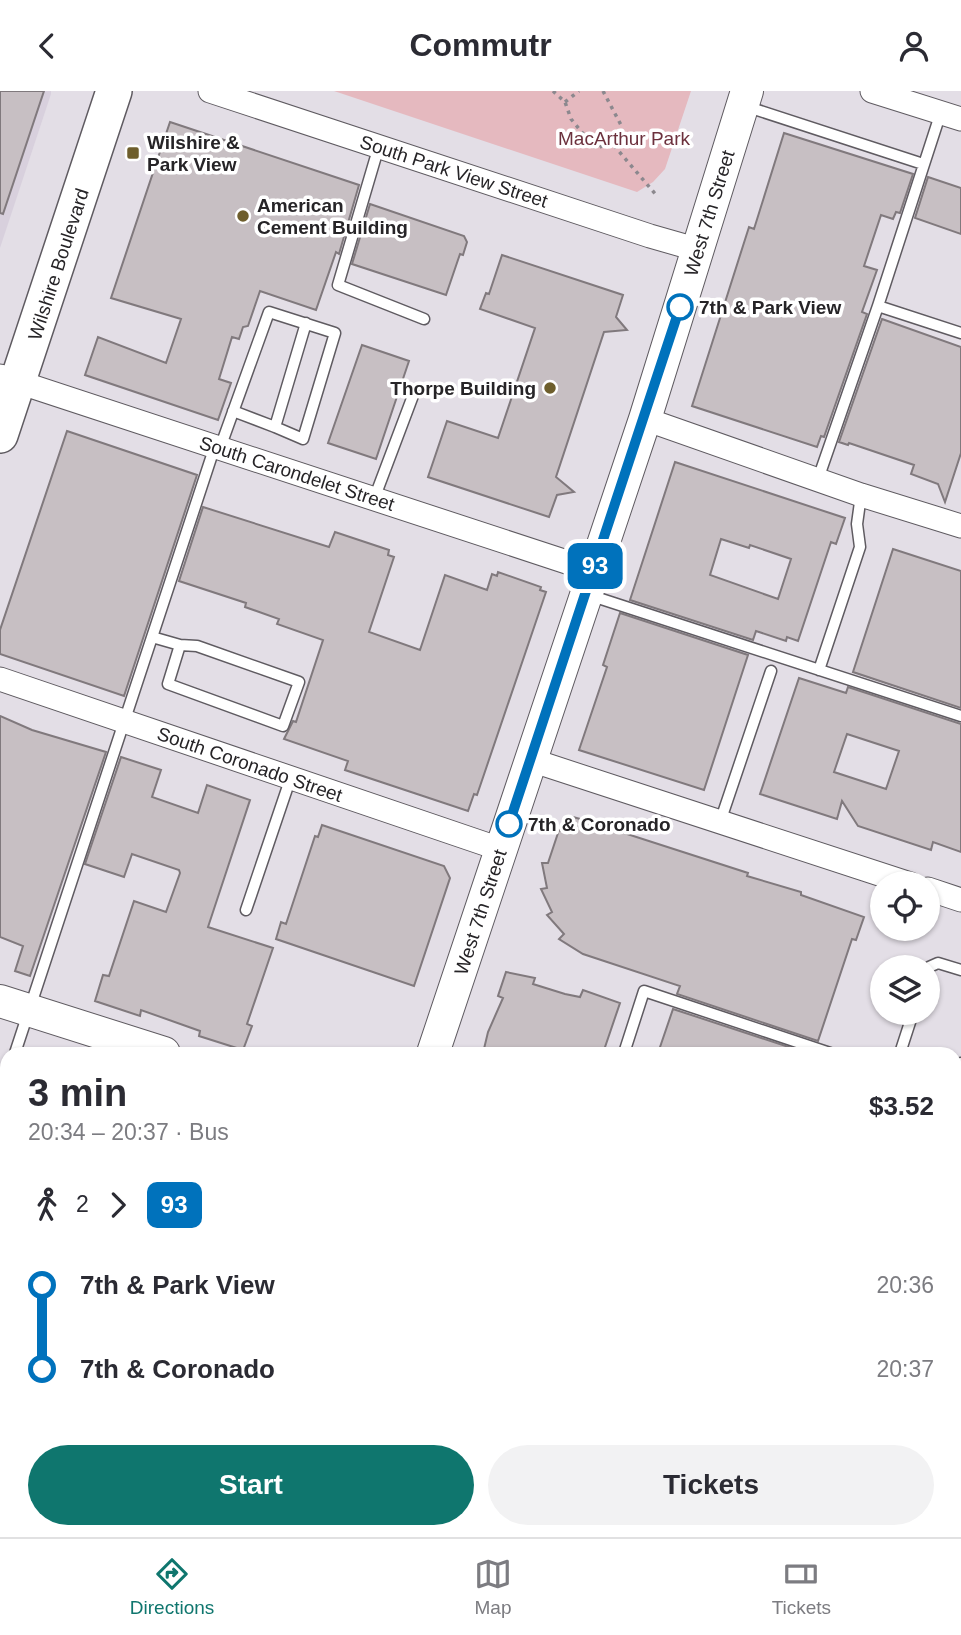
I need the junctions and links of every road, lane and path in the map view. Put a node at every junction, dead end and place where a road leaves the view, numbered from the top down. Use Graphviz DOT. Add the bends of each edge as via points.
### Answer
graph roads {
  1 [pos="114,91"];
  2 [pos="210,91"];
  3 [pos="553,91"];
  4 [pos="579,91"];
  5 [pos="603,91"];
  6 [pos="872,91"];
  7 [pos="745,98"];
  8 [pos="565,102"];
  9 [pos="951,116"];
  10 [pos="611,142"];
  11 [pos="379,146"];
  12 [pos="923,164"];
  13 [pos="657,196"];
  14 [pos="699,250"];
  15 [pos="878,306"];
  16 [pos="424,319"];
  17 [pos="306,323"];
  18 [pos="961,333"];
  19 [pos="9,379"];
  20 [pos="414,393"];
  21 [pos="233,411"];
  22 [pos="645,418"];
  23 [pos="275,427"];
  24 [pos="0,435"];
  25 [pos="218,447"];
  26 [pos="818,479"];
  27 [pos="861,495"];
  28 [pos="374,499"];
  29 [pos="961,526"];
  30 [pos="590,583"];
  31 [pos="152,637"];
  32 [pos="180,645"];
  33 [pos="819,670"];
  34 [pos="771,671"];
  35 [pos="0,679"];
  36 [pos="961,716"];
  37 [pos="123,720"];
  38 [pos="531,760"];
  39 [pos="291,778"];
  40 [pos="720,822"];
  41 [pos="500,849"];
  42 [pos="870,871"];
  43 [pos="940,893"];
  44 [pos="961,900"];
  45 [pos="246,910"];
  46 [pos="940,964"];
  47 [pos="961,970"];
  48 [pos="14,1005"];
  49 [pos="909,1025"];
  50 [pos="15,1047"];
  51 [pos="128,1047"];
  52 [pos="435,1047"];
  53 [pos="626,1047"];
  54 [pos="812,1047"];
  55 [pos="902,1047"];
  1 -- 19 [label="main road, Wilshire Boulevard"];
  2 -- 11 [label="street, South Park View Street"];
  3 -- 8 [label="path"];
  4 -- 8 [label="path"];
  5 -- 10 [label="path" via="621,125"];
  6 -- 9 [label="street"];
  7 -- 12 [label="lane"];
  7 -- 14 [label="street, West 7th Street"];
  8 -- 10 [label="path" via="571,119 594,147"];
  9 -- 12 [label="lane"];
  10 -- 13 [label="path"];
  11 -- 14 [label="street, South Park View Street"];
  11 -- 16 [label="lane" via="338,285"];
  12 -- 15 [label="lane"];
  14 -- 22 [label="street, West 7th Street"];
  15 -- 18 [label="lane"];
  15 -- 26 [label="lane"];
  17 -- 21 [label="lane" via="269,312"];
  17 -- 23 [label="lane"];
  17 -- 23 [label="lane" via="335,333 303,439"];
  19 -- 24 [label="main road, Wilshire Boulevard"];
  19 -- 25 [label="street, South Carondelet Street"];
  20 -- 28 [label="lane"];
  21 -- 23 [label="lane"];
  21 -- 25 [label="lane"];
  22 -- 26 [label="street"];
  22 -- 30 [label="street, West 7th Street"];
  25 -- 28 [label="street, South Carondelet Street"];
  25 -- 31 [label="lane"];
  26 -- 27 [label="street"];
  27 -- 29 [label="street"];
  27 -- 33 [label="lane" via="860,547"];
  28 -- 30 [label="street, South Carondelet Street"];
  30 -- 33 [label="lane"];
  30 -- 38 [label="street, West 7th Street"];
  31 -- 32 [label="lane"];
  31 -- 37 [label="lane"];
  32 -- 32 [label="lane" via="197,646 299,682 283,726 168,684"];
  33 -- 36 [label="lane"];
  34 -- 40 [label="lane"];
  35 -- 37 [label="street, South Coronado Street"];
  37 -- 39 [label="street, South Coronado Street"];
  37 -- 48 [label="lane"];
  38 -- 40 [label="street"];
  38 -- 41 [label="street, West 7th Street"];
  39 -- 41 [label="street, South Coronado Street"];
  39 -- 45 [label="lane"];
  40 -- 42 [label="street"];
  41 -- 52 [label="street, West 7th Street"];
  43 -- 44 [label="street"];
  46 -- 47 [label="lane"];
  48 -- 50 [label="lane"];
  48 -- 51 [label="street"];
  49 -- 55 [label="lane"];
  53 -- 54 [label="lane" via="644,991"];
}
